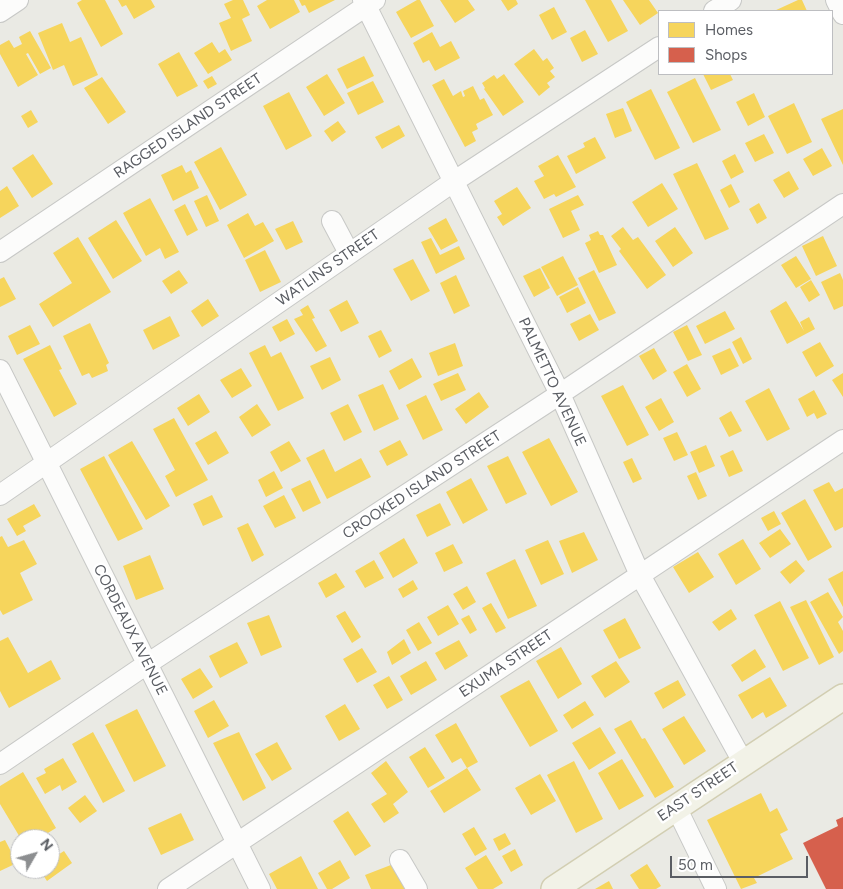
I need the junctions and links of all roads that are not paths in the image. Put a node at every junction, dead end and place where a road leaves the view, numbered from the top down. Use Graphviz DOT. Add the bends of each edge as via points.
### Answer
graph roads {
  1 [pos="18,0"];
  2 [pos="731,0"];
  3 [pos="836,0"];
  4 [pos="368,2"];
  5 [pos="716,10"];
  6 [pos="0,12"];
  7 [pos="843,14"];
  8 [pos="658,48"];
  9 [pos="454,182"];
  10 [pos="843,204"];
  11 [pos="332,221"];
  12 [pos="0,252"];
  13 [pos="349,253"];
  14 [pos="0,370"];
  15 [pos="560,394"];
  16 [pos="843,440"];
  17 [pos="46,462"];
  18 [pos="0,495"];
  19 [pos="640,575"];
  20 [pos="147,664"];
  21 [pos="843,697"];
  22 [pos="743,762"];
  23 [pos="0,764"];
  24 [pos="676,807"];
  25 [pos="237,843"];
  26 [pos="400,860"];
  27 [pos="168,889"];
  28 [pos="260,889"];
  29 [pos="417,889"];
  30 [pos="554,889"];
  31 [pos="716,889"];
  1 -- 6 [label="street"];
  2 -- 5 [label="street"];
  3 -- 7 [label="street"];
  4 -- 9 [label="street, PALMETTO AVENUE"];
  4 -- 12 [label="street, RAGGED ISLAND STREET"];
  8 -- 9 [label="street, WATLINS STREET"];
  9 -- 13 [label="street, WATLINS STREET"];
  9 -- 15 [label="street, PALMETTO AVENUE"];
  10 -- 15 [label="street, CROOKED ISLAND STREET"];
  11 -- 13 [label="street"];
  13 -- 17 [label="street, WATLINS STREET"];
  14 -- 17 [label="street, CORDEAUX AVENUE"];
  15 -- 19 [label="street, PALMETTO AVENUE"];
  15 -- 20 [label="street, CROOKED ISLAND STREET"];
  16 -- 19 [label="street, EXUMA STREET"];
  17 -- 18 [label="street, WATLINS STREET"];
  17 -- 20 [label="street, CORDEAUX AVENUE"];
  19 -- 22 [label="street, PALMETTO AVENUE"];
  19 -- 25 [label="street, EXUMA STREET"];
  20 -- 23 [label="street, CROOKED ISLAND STREET"];
  20 -- 25 [label="street, CORDEAUX AVENUE"];
  21 -- 22 [label="main road, EAST STREET"];
  22 -- 24 [label="main road, EAST STREET"];
  24 -- 30 [label="main road, EAST STREET"];
  24 -- 31 [label="street"];
  25 -- 27 [label="street, EXUMA STREET"];
  25 -- 28 [label="street, CORDEAUX AVENUE"];
  26 -- 29 [label="street"];
}
